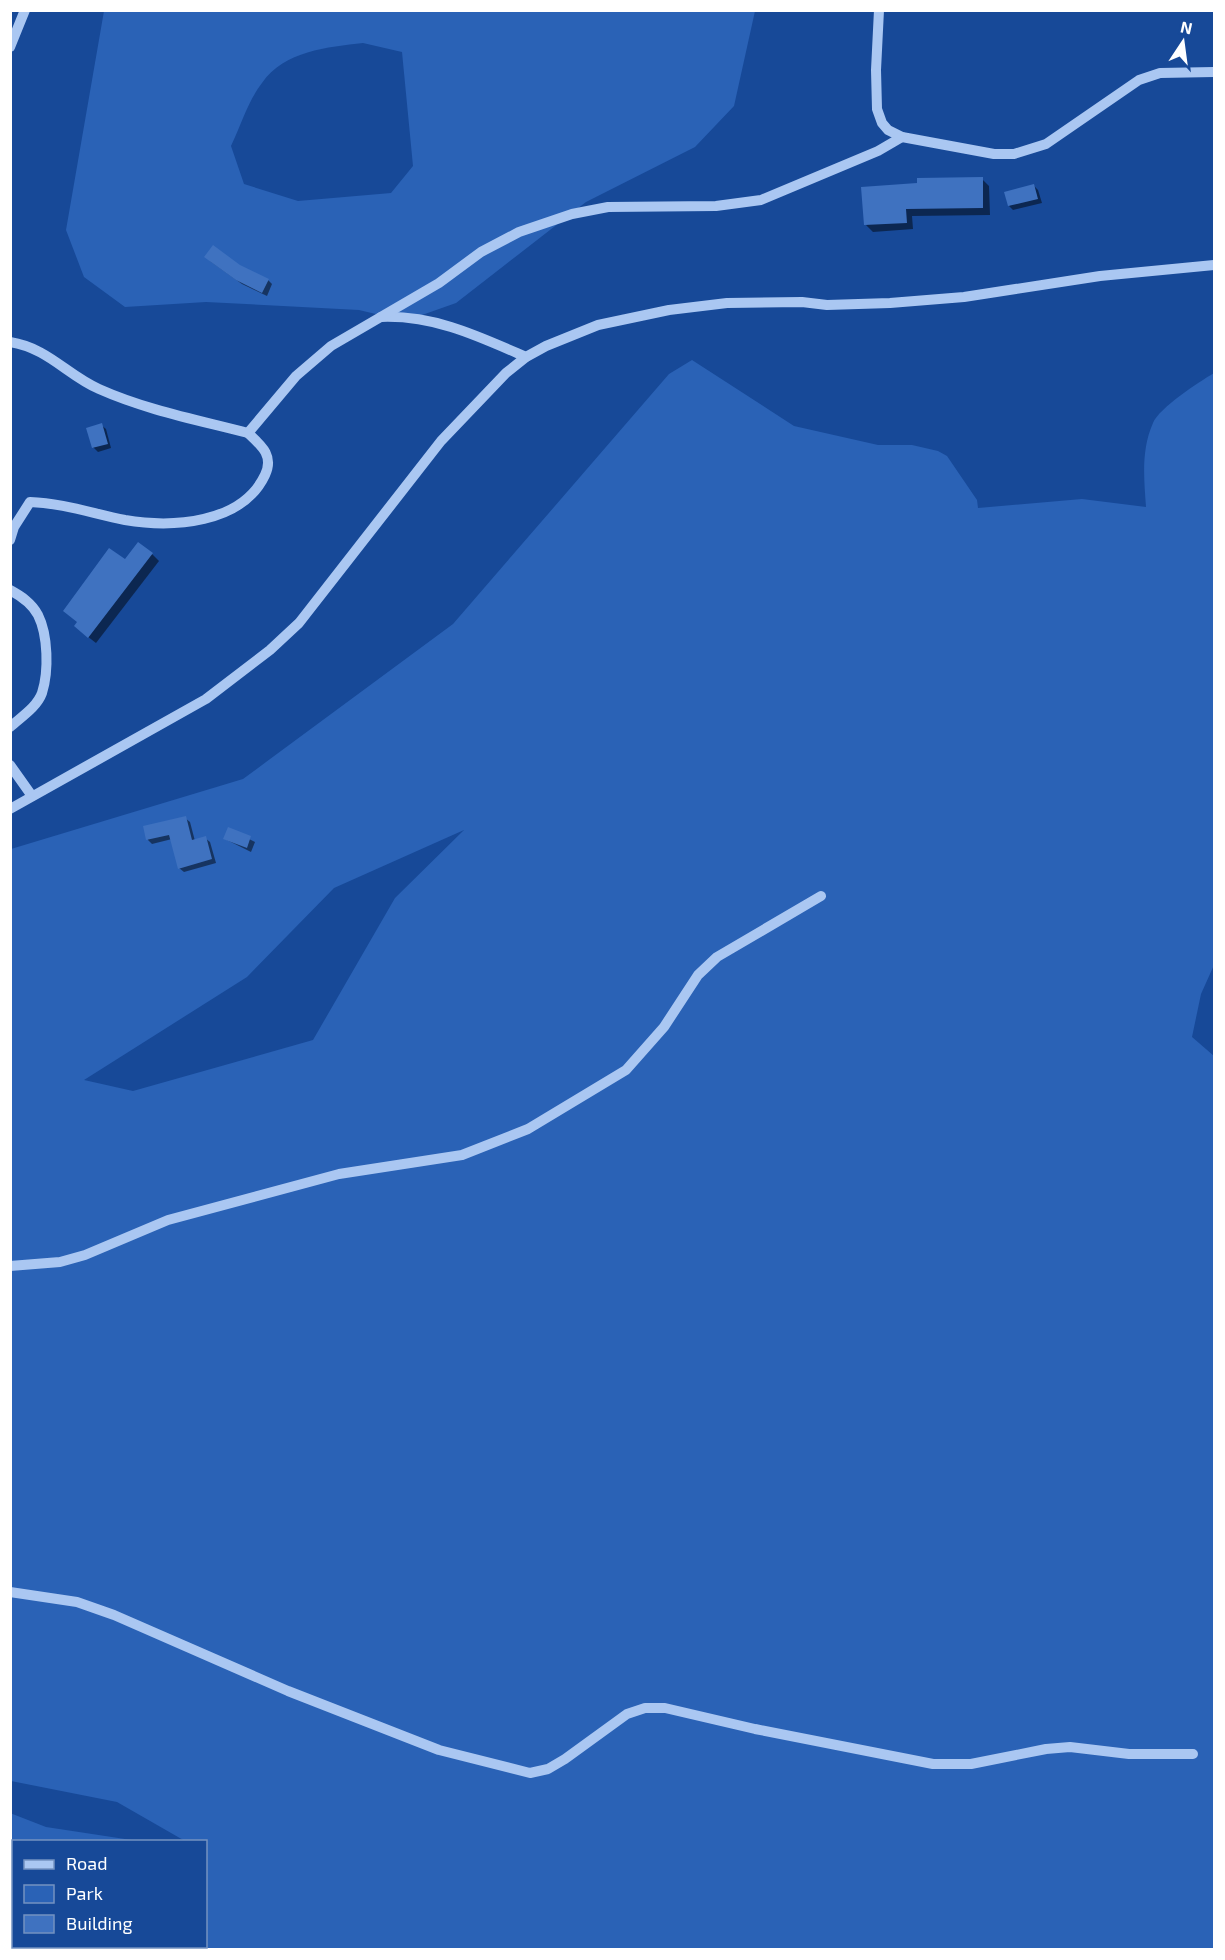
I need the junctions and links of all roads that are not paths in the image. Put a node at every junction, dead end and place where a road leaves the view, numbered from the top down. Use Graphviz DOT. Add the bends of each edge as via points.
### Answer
graph roads {
  1 [pos="25,10"];
  2 [pos="879,10"];
  3 [pos="10,47"];
  4 [pos="1215,72"];
  5 [pos="902,137"];
  6 [pos="1215,265"];
  7 [pos="377,318"];
  8 [pos="10,342"];
  9 [pos="526,357"];
  10 [pos="248,434"];
  11 [pos="10,540"];
  12 [pos="10,590"];
  13 [pos="10,727"];
  14 [pos="10,765"];
  15 [pos="32,796"];
  16 [pos="10,809"];
  17 [pos="821,896"];
  18 [pos="10,1266"];
  19 [pos="10,1592"];
  20 [pos="1193,1754"];
  1 -- 3 [label="street"];
  2 -- 5 [label="street" via="877,109 888,130"];
  4 -- 5 [label="street" via="1160,73 1139,80 1046,144 1014,154 977,152"];
  5 -- 7 [label="street" via="867,156 761,200 716,206 608,207 550,221 481,252 439,284"];
  6 -- 9 [label="street" via="1100,276 964,297 827,305 727,303 669,310 598,326"];
  7 -- 9 [label="street" via="406,316 435,321"];
  7 -- 10 [label="street" via="314,359"];
  8 -- 10 [label="street" via="53,358 95,387 124,400"];
  9 -- 15 [label="street" via="441,441 299,623 270,650 206,699"];
  10 -- 11 [label="street" via="264,447 269,458 265,475 252,495 232,511 199,520 150,522 30,502"];
  12 -- 13 [label="street" via="38,614 45,653 41,694"];
  14 -- 15 [label="street"];
  15 -- 16 [label="street"];
  17 -- 18 [label="street" via="717,957 698,975 664,1027 626,1070 528,1129 462,1155 339,1174 168,1220 60,1262"];
  19 -- 20 [label="street" via="77,1602 418,1742 530,1773 556,1764 627,1714 645,1708 664,1708 933,1764 971,1764 1070,1747 1129,1754"];
}
